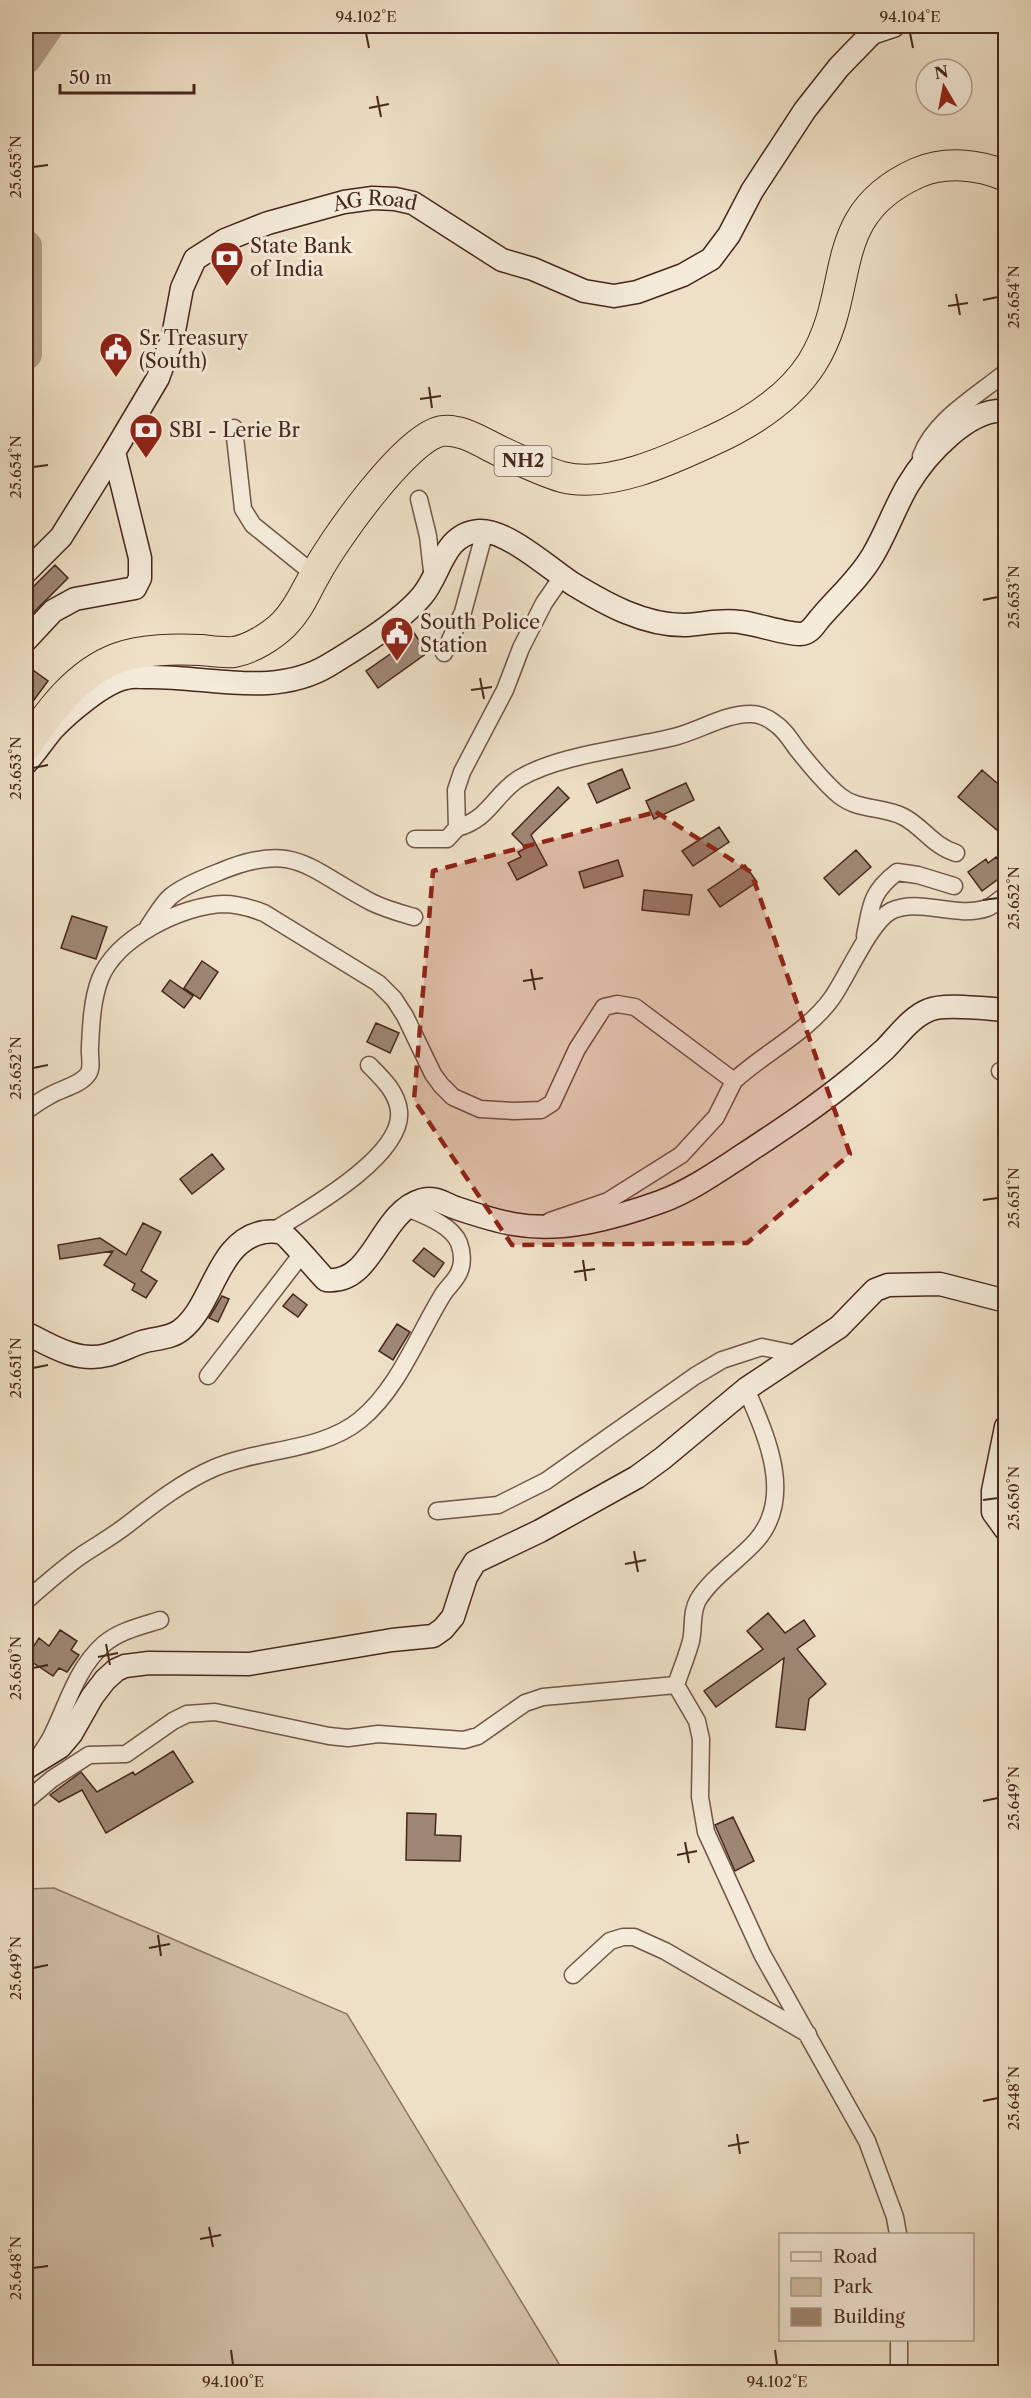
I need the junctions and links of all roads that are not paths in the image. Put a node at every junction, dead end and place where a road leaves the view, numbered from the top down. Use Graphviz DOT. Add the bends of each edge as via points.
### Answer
graph roads {
  1 [pos="893,26"];
  2 [pos="1005,176"];
  3 [pos="1005,372"];
  4 [pos="1005,411"];
  5 [pos="234,428"];
  6 [pos="114,452"];
  7 [pos="912,479"];
  8 [pos="419,499"];
  9 [pos="485,531"];
  10 [pos="26,572"];
  11 [pos="315,575"];
  12 [pos="562,577"];
  13 [pos="433,580"];
  14 [pos="26,640"];
  15 [pos="444,653"];
  16 [pos="26,746"];
  17 [pos="26,763"];
  18 [pos="457,828"];
  19 [pos="415,839"];
  20 [pos="956,853"];
  21 [pos="954,886"];
  22 [pos="1005,895"];
  23 [pos="414,917"];
  24 [pos="146,930"];
  25 [pos="862,948"];
  26 [pos="1005,1010"];
  27 [pos="369,1065"];
  28 [pos="734,1081"];
  29 [pos="26,1111"];
  30 [pos="407,1208"];
  31 [pos="538,1225"];
  32 [pos="273,1231"];
  33 [pos="301,1255"];
  34 [pos="1005,1300"];
  35 [pos="26,1333"];
  36 [pos="796,1354"];
  37 [pos="208,1376"];
  38 [pos="746,1389"];
  39 [pos="1005,1427"];
  40 [pos="437,1511"];
  41 [pos="1005,1530"];
  42 [pos="26,1601"];
  43 [pos="160,1620"];
  44 [pos="676,1685"];
  45 [pos="30,1765"];
  46 [pos="26,1801"];
  47 [pos="573,1975"];
  48 [pos="809,2034"];
  49 [pos="898,2233"];
  50 [pos="900,2341"];
  51 [pos="899,2373"];
  1 -- 6 [label="street, AG Road" via="872,33 805,110 711,259 683,275 637,292 614,296 584,291 502,260 413,203 395,199 344,202 268,223 225,240 195,259 182,288 173,336 158,378"];
  2 -- 11 [label="highway, NH2" via="958,165 928,169 900,181 876,199 859,221 847,249 829,327 812,362 790,391 719,438 662,464 602,479 565,478 463,434 441,431 419,441 372,492"];
  3 -- 7 [label="street" via="947,420 925,444"];
  4 -- 7 [label="street" via="982,413 959,426"];
  5 -- 11 [label="street" via="243,509 253,525"];
  6 -- 10 [label="street, AG Road" via="61,537"];
  6 -- 14 [label="street" via="140,558 140,578 135,588 75,599 53,611"];
  7 -- 12 [label="street" via="872,558 812,630 801,634 738,621 661,623 610,606"];
  8 -- 13 [label="street"];
  9 -- 12 [label="street" via="506,538"];
  9 -- 13 [label="street" via="463,535 453,543"];
  9 -- 15 [label="street" via="466,602"];
  11 -- 16 [label="highway, NH2" via="305,598 284,624 260,642 234,652 151,651 117,658 88,674 61,699"];
  12 -- 18 [label="street" via="521,648 505,690 462,772 456,790"];
  13 -- 17 [label="street" via="397,619 327,666 295,680 259,684 161,676 125,678 83,703 53,729"];
  18 -- 19 [label="street" via="447,839"];
  18 -- 20 [label="street" via="486,813 519,779 542,768 754,714 772,720 786,733 841,796 856,806 888,810 905,818 943,849"];
  21 -- 25 [label="street" via="897,872 875,893"];
  22 -- 25 [label="street" via="988,908 968,912 906,906 890,912 876,924"];
  23 -- 24 [label="street" via="372,902 296,860 271,857 244,861 170,897"];
  24 -- 28 [label="street" via="191,910 222,904 244,905 264,913 378,983 405,1016 441,1085 453,1097 480,1109 541,1110 552,1103 577,1049 604,1007 617,1004 635,1007"];
  24 -- 29 [label="street" via="113,957 100,978 92,1016 90,1071 84,1079"];
  25 -- 28 [label="street" via="832,999 796,1034"];
  26 -- 31 [label="street" via="929,1009 830,1095 709,1178 663,1201 620,1215 574,1225"];
  27 -- 32 [label="street" via="389,1086 399,1110 397,1131 369,1164 330,1197"];
  28 -- 31 [label="street" via="716,1117 681,1155 608,1201"];
  30 -- 31 [label="street" via="422,1200 437,1200 514,1224"];
  30 -- 33 [label="street" via="363,1264 345,1279 326,1280"];
  30 -- 42 [label="street" via="450,1231 458,1241 462,1266 390,1386 368,1412 344,1431 324,1440 235,1460 182,1485 80,1557"];
  32 -- 33 [label="street" via="285,1234"];
  32 -- 35 [label="street" via="249,1236 235,1248 194,1315 175,1334 93,1358 75,1356"];
  33 -- 37 [label="street"];
  34 -- 36 [label="street" via="940,1284 888,1285 875,1290 839,1327"];
  36 -- 38 [label="street"];
  36 -- 40 [label="street" via="762,1347 722,1360 546,1481 498,1505"];
  38 -- 44 [label="street" via="766,1438 775,1474 774,1506 757,1540 698,1601 691,1640"];
  38 -- 45 [label="street" via="637,1477 475,1562 466,1576 453,1617 433,1636 249,1664 125,1666 111,1675 92,1697 60,1747"];
  39 -- 41 [label="street" via="993,1491 993,1512"];
  43 -- 45 [label="street" via="105,1643 88,1662 68,1696 54,1733"];
  44 -- 46 [label="street" via="543,1696 525,1702 478,1736 464,1740 388,1734 348,1738 215,1712 187,1714 126,1754 88,1755"];
  44 -- 48 [label="street" via="697,1720 701,1739 700,1797 706,1832 762,1953"];
  47 -- 48 [label="street" via="610,1941 634,1937"];
  48 -- 49 [label="street" via="867,2141"];
  50 -- 51 [label="street"];
}
